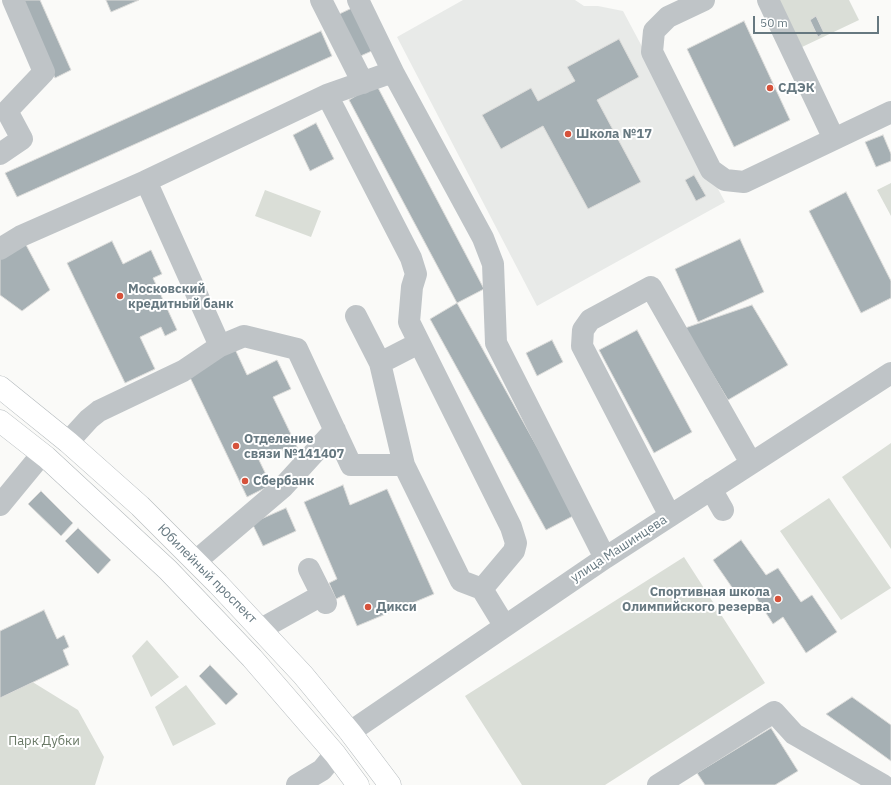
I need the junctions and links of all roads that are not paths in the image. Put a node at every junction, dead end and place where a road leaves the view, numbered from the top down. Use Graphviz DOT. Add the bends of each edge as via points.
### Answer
graph roads {
  1 [pos="13,0"];
  2 [pos="321,0"];
  3 [pos="358,0"];
  4 [pos="704,0"];
  5 [pos="768,0"];
  6 [pos="394,74"];
  7 [pos="363,83"];
  8 [pos="327,95"];
  9 [pos="891,112"];
  10 [pos="834,139"];
  11 [pos="0,154"];
  12 [pos="146,181"];
  13 [pos="0,249"];
  14 [pos="356,316"];
  15 [pos="419,343"];
  16 [pos="220,346"];
  17 [pos="380,362"];
  18 [pos="891,372"];
  19 [pos="0,387"];
  20 [pos="0,421"];
  21 [pos="335,430"];
  22 [pos="68,442"];
  23 [pos="42,454"];
  24 [pos="751,463"];
  25 [pos="404,465"];
  26 [pos="711,489"];
  27 [pos="0,505"];
  28 [pos="723,510"];
  29 [pos="670,516"];
  30 [pos="605,558"];
  31 [pos="196,561"];
  32 [pos="309,569"];
  33 [pos="482,590"];
  34 [pos="504,625"];
  35 [pos="261,629"];
  36 [pos="350,732"];
  37 [pos="335,754"];
  38 [pos="680,779"];
  39 [pos="296,785"];
  40 [pos="358,785"];
  41 [pos="390,785"];
  42 [pos="658,785"];
  43 [pos="883,785"];
  1 -- 11 [label="street" via="44,72 7,111 22,139"];
  2 -- 7 [label="street"];
  3 -- 6 [label="street"];
  4 -- 10 [label="street" via="668,17 654,31 652,52 711,170 725,180 744,182"];
  5 -- 10 [label="street"];
  6 -- 7 [label="street"];
  6 -- 30 [label="street" via="483,238 493,264 496,343"];
  7 -- 8 [label="street"];
  8 -- 12 [label="street"];
  8 -- 15 [label="street" via="411,258 416,274 412,287 409,322"];
  9 -- 10 [label="street"];
  12 -- 13 [label="street" via="21,236"];
  12 -- 16 [label="street"];
  14 -- 17 [label="street"];
  15 -- 17 [label="street"];
  15 -- 33 [label="street" via="511,527 516,543 514,551"];
  16 -- 21 [label="street" via="244,336 297,349"];
  16 -- 22 [label="street" via="183,371 99,411"];
  17 -- 25 [label="street"];
  18 -- 24 [label="street, улица Машинцева"];
  19 -- 22 [label="main road, Юбилейный проспект"];
  20 -- 23 [label="main road, Юбилейный проспект"];
  21 -- 25 [label="street" via="351,466"];
  21 -- 31 [label="street" via="283,487"];
  22 -- 31 [label="main road, Юбилейный проспект" via="140,506"];
  23 -- 27 [label="street"];
  23 -- 37 [label="main road, Юбилейный проспект" via="168,570 252,658"];
  24 -- 26 [label="street, улица Машинцева"];
  24 -- 29 [label="street" via="651,288 590,320 583,330 582,346"];
  25 -- 33 [label="street" via="461,581"];
  26 -- 28 [label="street"];
  26 -- 29 [label="street, улица Машинцева"];
  29 -- 30 [label="street, улица Машинцева"];
  30 -- 34 [label="street, улица Машинцева"];
  31 -- 35 [label="main road, Юбилейный проспект"];
  32 -- 35 [label="street" via="324,599"];
  33 -- 34 [label="street"];
  34 -- 36 [label="street, улица Машинцева"];
  35 -- 36 [label="main road, Юбилейный проспект"];
  36 -- 41 [label="main road, Юбилейный проспект"];
  37 -- 39 [label="street" via="322,770"];
  37 -- 40 [label="main road, Юбилейный проспект"];
  38 -- 42 [label="street"];
  38 -- 43 [label="street" via="774,712 794,734"];
}
